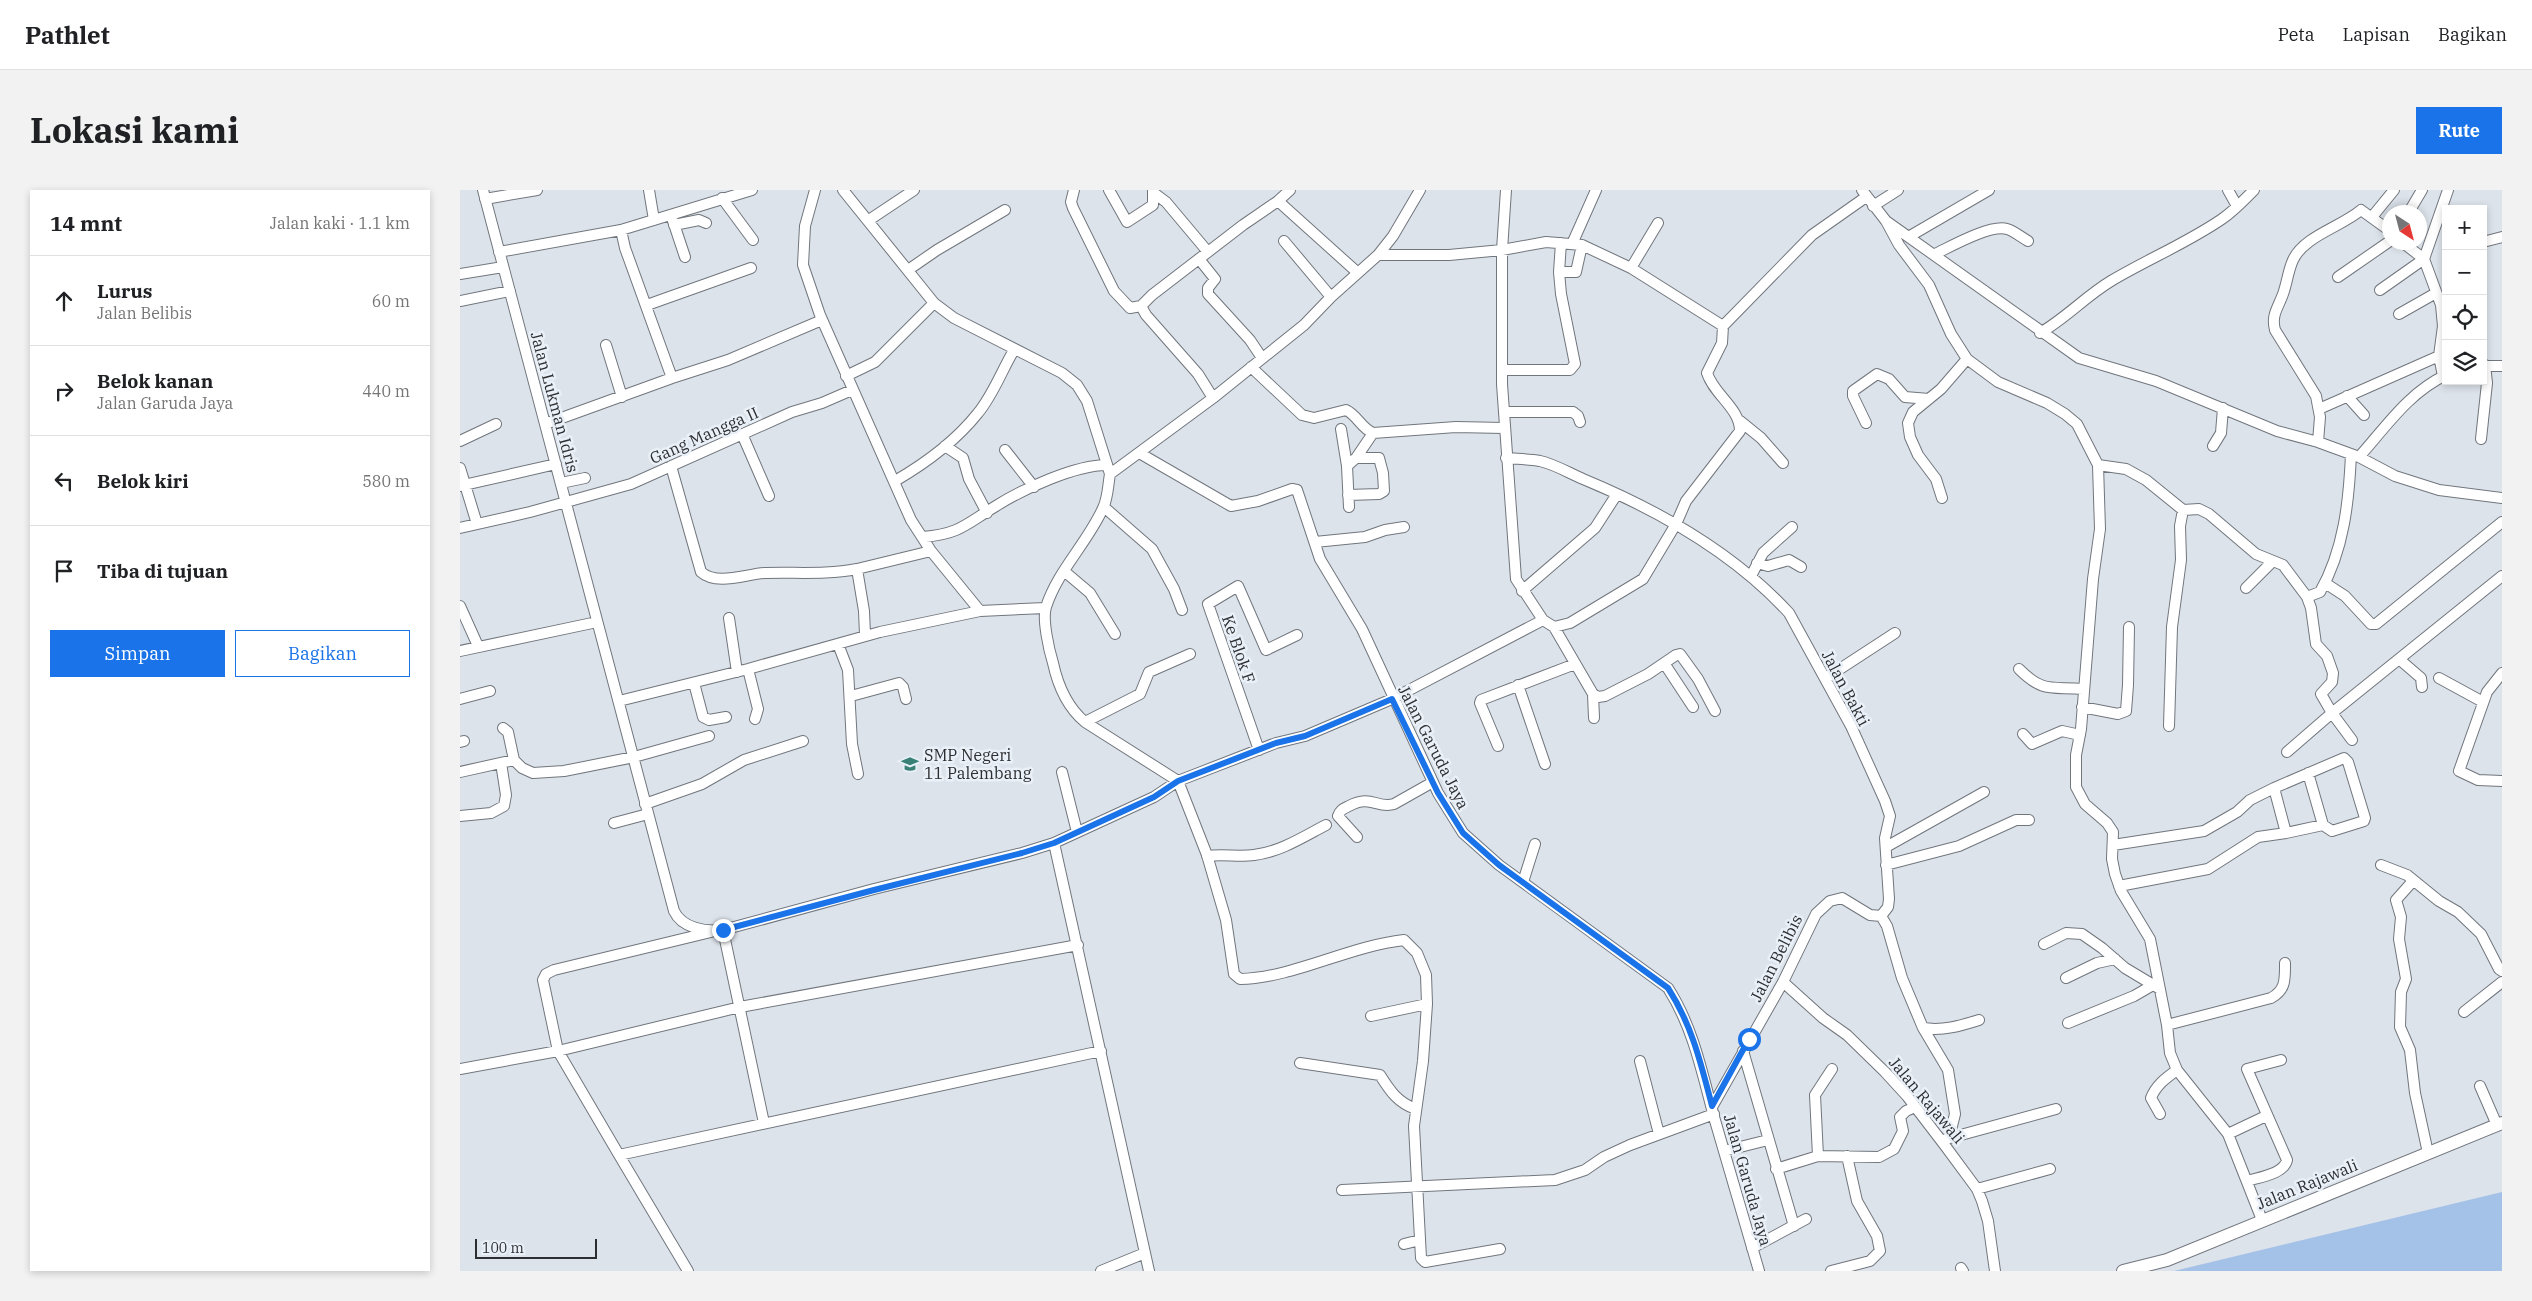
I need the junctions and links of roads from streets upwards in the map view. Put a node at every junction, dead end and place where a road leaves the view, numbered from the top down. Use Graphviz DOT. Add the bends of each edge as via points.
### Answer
graph roads {
  1 [pos="537,190"];
  2 [pos="649,190"];
  3 [pos="752,190"];
  4 [pos="814,190"];
  5 [pos="843,190"];
  6 [pos="914,190"];
  7 [pos="1074,190"];
  8 [pos="1109,190"];
  9 [pos="1290,190"];
  10 [pos="1420,190"];
  11 [pos="1506,190"];
  12 [pos="1596,190"];
  13 [pos="1898,190"];
  14 [pos="1989,190"];
  15 [pos="2228,190"];
  16 [pos="2254,190"];
  17 [pos="2393,190"];
  18 [pos="2422,190"];
  19 [pos="2448,190"];
  20 [pos="1154,192"];
  21 [pos="1864,193"];
  22 [pos="484,195"];
  23 [pos="722,198"];
  24 [pos="1278,201"];
  25 [pos="2413,205"];
  26 [pos="1873,206"];
  27 [pos="2237,206"];
  28 [pos="1006,210"];
  29 [pos="2372,217"];
  30 [pos="654,220"];
  31 [pos="672,220"];
  32 [pos="869,220"];
  33 [pos="1886,221"];
  34 [pos="706,223"];
  35 [pos="1658,223"];
  36 [pos="2382,225"];
  37 [pos="621,230"];
  38 [pos="1910,236"];
  39 [pos="2502,237"];
  40 [pos="753,240"];
  41 [pos="1284,241"];
  42 [pos="2028,241"];
  43 [pos="2487,241"];
  44 [pos="1572,244"];
  45 [pos="2382,247"];
  46 [pos="1502,250"];
  47 [pos="2412,250"];
  48 [pos="499,252"];
  49 [pos="1208,252"];
  50 [pos="1935,254"];
  51 [pos="1378,255"];
  52 [pos="685,257"];
  53 [pos="1199,259"];
  54 [pos="2424,259"];
  55 [pos="503,267"];
  56 [pos="751,268"];
  57 [pos="1631,268"];
  58 [pos="908,270"];
  59 [pos="1559,272"];
  60 [pos="1358,273"];
  61 [pos="460,274"];
  62 [pos="2338,277"];
  63 [pos="2380,290"];
  64 [pos="510,292"];
  65 [pos="2436,293"];
  66 [pos="1331,297"];
  67 [pos="460,301"];
  68 [pos="934,303"];
  69 [pos="647,305"];
  70 [pos="1141,306"];
  71 [pos="2399,314"];
  72 [pos="822,320"];
  73 [pos="1723,326"];
  74 [pos="2040,333"];
  75 [pos="606,345"];
  76 [pos="1014,350"];
  77 [pos="2439,356"];
  78 [pos="1262,358"];
  79 [pos="1967,359"];
  80 [pos="2487,365"];
  81 [pos="2502,366"];
  82 [pos="1251,367"];
  83 [pos="2442,367"];
  84 [pos="1502,370"];
  85 [pos="846,376"];
  86 [pos="2442,376"];
  87 [pos="672,378"];
  88 [pos="2487,385"];
  89 [pos="852,390"];
  90 [pos="2348,396"];
  91 [pos="622,397"];
  92 [pos="1213,398"];
  93 [pos="1929,400"];
  94 [pos="2223,408"];
  95 [pos="2319,409"];
  96 [pos="1504,412"];
  97 [pos="2364,415"];
  98 [pos="1740,421"];
  99 [pos="1580,422"];
  100 [pos="1866,423"];
  101 [pos="496,424"];
  102 [pos="545,424"];
  103 [pos="1504,428"];
  104 [pos="1341,429"];
  105 [pos="1372,433"];
  106 [pos="742,434"];
  107 [pos="2481,439"];
  108 [pos="460,441"];
  109 [pos="2318,442"];
  110 [pos="945,446"];
  111 [pos="2214,446"];
  112 [pos="1005,450"];
  113 [pos="1141,454"];
  114 [pos="2355,456"];
  115 [pos="1356,458"];
  116 [pos="1506,458"];
  117 [pos="1783,463"];
  118 [pos="556,464"];
  119 [pos="2098,464"];
  120 [pos="671,466"];
  121 [pos="1347,466"];
  122 [pos="460,468"];
  123 [pos="1108,470"];
  124 [pos="585,478"];
  125 [pos="895,481"];
  126 [pos="561,484"];
  127 [pos="462,485"];
  128 [pos="1034,487"];
  129 [pos="1617,494"];
  130 [pos="1348,495"];
  131 [pos="769,496"];
  132 [pos="1942,498"];
  133 [pos="2502,498"];
  134 [pos="565,501"];
  135 [pos="1349,506"];
  136 [pos="1104,507"];
  137 [pos="2183,510"];
  138 [pos="987,513"];
  139 [pos="2502,522"];
  140 [pos="477,524"];
  141 [pos="1676,524"];
  142 [pos="1404,527"];
  143 [pos="1792,527"];
  144 [pos="460,528"];
  145 [pos="923,537"];
  146 [pos="1315,542"];
  147 [pos="931,551"];
  148 [pos="2273,561"];
  149 [pos="1758,563"];
  150 [pos="1801,567"];
  151 [pos="858,569"];
  152 [pos="1064,571"];
  153 [pos="1751,576"];
  154 [pos="2502,576"];
  155 [pos="2325,584"];
  156 [pos="2246,588"];
  157 [pos="1522,591"];
  158 [pos="2307,597"];
  159 [pos="460,606"];
  160 [pos="1045,608"];
  161 [pos="1182,610"];
  162 [pos="980,611"];
  163 [pos="729,618"];
  164 [pos="1542,620"];
  165 [pos="598,622"];
  166 [pos="1554,627"];
  167 [pos="2129,627"];
  168 [pos="1895,633"];
  169 [pos="1115,634"];
  170 [pos="1297,634"];
  171 [pos="865,635"];
  172 [pos="838,644"];
  173 [pos="478,646"];
  174 [pos="460,651"];
  175 [pos="1190,654"];
  176 [pos="2399,659"];
  177 [pos="1664,663"];
  178 [pos="1575,664"];
  179 [pos="2018,669"];
  180 [pos="748,670"];
  181 [pos="737,672"];
  182 [pos="2502,673"];
  183 [pos="1826,678"];
  184 [pos="2438,678"];
  185 [pos="694,683"];
  186 [pos="1518,685"];
  187 [pos="2422,687"];
  188 [pos="2083,689"];
  189 [pos="490,692"];
  190 [pos="1593,694"];
  191 [pos="851,696"];
  192 [pos="460,699"];
  193 [pos="906,699"];
  194 [pos="1392,699"];
  195 [pos="619,701"];
  196 [pos="2483,702"];
  197 [pos="1693,707"];
  198 [pos="2082,707"];
  199 [pos="1715,711"];
  200 [pos="2332,713"];
  201 [pos="726,716"];
  202 [pos="1594,718"];
  203 [pos="755,719"];
  204 [pos="1085,722"];
  205 [pos="2169,726"];
  206 [pos="503,728"];
  207 [pos="2023,734"];
  208 [pos="2080,735"];
  209 [pos="709,736"];
  210 [pos="2352,740"];
  211 [pos="802,741"];
  212 [pos="1498,746"];
  213 [pos="1258,750"];
  214 [pos="2287,752"];
  215 [pos="634,757"];
  216 [pos="514,760"];
  217 [pos="501,763"];
  218 [pos="1545,764"];
  219 [pos="460,772"];
  220 [pos="1062,772"];
  221 [pos="2308,773"];
  222 [pos="858,774"];
  223 [pos="1178,781"];
  224 [pos="2502,781"];
  225 [pos="1433,782"];
  226 [pos="2274,788"];
  227 [pos="1984,792"];
  228 [pos="647,809"];
  229 [pos="460,816"];
  230 [pos="2029,820"];
  231 [pos="614,823"];
  232 [pos="1326,825"];
  233 [pos="2323,825"];
  234 [pos="1077,832"];
  235 [pos="2286,833"];
  236 [pos="1357,837"];
  237 [pos="1054,843"];
  238 [pos="1535,844"];
  239 [pos="2113,845"];
  240 [pos="1886,847"];
  241 [pos="1208,856"];
  242 [pos="1886,865"];
  243 [pos="2381,866"];
  244 [pos="1522,882"];
  245 [pos="2412,882"];
  246 [pos="2120,886"];
  247 [pos="1881,916"];
  248 [pos="719,931"];
  249 [pos="2044,944"];
  250 [pos="1078,945"];
  251 [pos="2115,959"];
  252 [pos="2285,963"];
  253 [pos="2502,971"];
  254 [pos="2066,978"];
  255 [pos="1783,982"];
  256 [pos="2502,982"];
  257 [pos="2156,987"];
  258 [pos="1427,1004"];
  259 [pos="740,1007"];
  260 [pos="2464,1012"];
  261 [pos="1371,1016"];
  262 [pos="1979,1020"];
  263 [pos="2068,1023"];
  264 [pos="2167,1025"];
  265 [pos="1922,1028"];
  266 [pos="558,1051"];
  267 [pos="1743,1051"];
  268 [pos="1101,1052"];
  269 [pos="2281,1060"];
  270 [pos="1640,1061"];
  271 [pos="1300,1062"];
  272 [pos="460,1069"];
  273 [pos="1832,1069"];
  274 [pos="2177,1070"];
  275 [pos="2480,1086"];
  276 [pos="1915,1108"];
  277 [pos="1416,1109"];
  278 [pos="2056,1109"];
  279 [pos="1713,1110"];
  280 [pos="2160,1114"];
  281 [pos="2266,1116"];
  282 [pos="764,1123"];
  283 [pos="2499,1124"];
  284 [pos="1659,1134"];
  285 [pos="2228,1134"];
  286 [pos="1768,1140"];
  287 [pos="1945,1140"];
  288 [pos="1724,1151"];
  289 [pos="2428,1153"];
  290 [pos="618,1155"];
  291 [pos="1818,1156"];
  292 [pos="1848,1156"];
  293 [pos="1776,1169"];
  294 [pos="2050,1169"];
  295 [pos="2247,1181"];
  296 [pos="1417,1187"];
  297 [pos="1977,1189"];
  298 [pos="1342,1190"];
  299 [pos="1806,1219"];
  300 [pos="2262,1220"];
  301 [pos="1794,1226"];
  302 [pos="1420,1240"];
  303 [pos="1404,1244"];
  304 [pos="1752,1248"];
  305 [pos="1500,1249"];
  306 [pos="1145,1253"];
  307 [pos="688,1271"];
  308 [pos="1101,1271"];
  309 [pos="1149,1271"];
  310 [pos="1759,1271"];
  311 [pos="1831,1271"];
  312 [pos="1995,1271"];
  313 [pos="2122,1271"];
  1 -- 22 [label="street"];
  2 -- 30 [label="street"];
  3 -- 23 [label="street"];
  4 -- 72 [label="street" via="802,265"];
  5 -- 32 [label="street"];
  6 -- 32 [label="street"];
  7 -- 70 [label="street" via="1070,202 1114,291 1130,308"];
  8 -- 20 [label="street" via="1127,222 1150,208"];
  9 -- 24 [label="street"];
  10 -- 51 [label="street"];
  11 -- 46 [label="street"];
  12 -- 44 [label="street"];
  13 -- 26 [label="street"];
  14 -- 38 [label="street"];
  15 -- 27 [label="street"];
  16 -- 27 [label="street"];
  17 -- 29 [label="street"];
  18 -- 25 [label="street"];
  19 -- 54 [label="street"];
  20 -- 49 [label="street" via="1171,207"];
  21 -- 26 [label="street"];
  21 -- 73 [label="street" via="1812,235"];
  22 -- 48 [label="street, Jalan Lukman Idris"];
  23 -- 31 [label="street"];
  23 -- 40 [label="street"];
  24 -- 49 [label="street"];
  24 -- 60 [label="street"];
  26 -- 33 [label="street"];
  27 -- 74 [label="street" via="2224,218 2183,243 2110,282 2077,305 2060,322"];
  28 -- 58 [label="street"];
  29 -- 36 [label="street"];
  29 -- 95 [label="street" via="2361,210 2352,212 2298,253 2272,318 2275,330 2316,396"];
  30 -- 31 [label="street"];
  30 -- 37 [label="street"];
  31 -- 34 [label="street"];
  31 -- 52 [label="street"];
  32 -- 58 [label="street"];
  33 -- 38 [label="street"];
  33 -- 79 [label="street" via="1899,245 1929,285 1951,334"];
  35 -- 57 [label="street"];
  37 -- 48 [label="street"];
  37 -- 69 [label="street"];
  38 -- 50 [label="street"];
  39 -- 43 [label="street"];
  41 -- 66 [label="street"];
  42 -- 50 [label="street" via="2006,229 1998,229 1973,236"];
  44 -- 46 [label="street" via="1546,242"];
  44 -- 57 [label="street"];
  44 -- 59 [label="street"];
  44 -- 59 [label="street" via="1576,272"];
  45 -- 62 [label="street"];
  46 -- 51 [label="street" via="1448,255"];
  46 -- 84 [label="street"];
  47 -- 54 [label="street"];
  48 -- 55 [label="street, Jalan Lukman Idris"];
  49 -- 53 [label="street"];
  50 -- 74 [label="street"];
  51 -- 60 [label="street"];
  53 -- 70 [label="street"];
  53 -- 78 [label="street" via="1215,279 1208,288 1208,294"];
  54 -- 63 [label="street"];
  54 -- 65 [label="street"];
  55 -- 61 [label="street"];
  55 -- 64 [label="street, Jalan Lukman Idris"];
  56 -- 69 [label="street"];
  57 -- 73 [label="street"];
  58 -- 68 [label="street"];
  59 -- 84 [label="street" via="1564,316 1575,364 1570,370"];
  60 -- 66 [label="street"];
  64 -- 67 [label="street"];
  64 -- 102 [label="street, Jalan Lukman Idris"];
  65 -- 71 [label="street"];
  65 -- 77 [label="street" via="2443,326"];
  66 -- 78 [label="street" via="1304,325"];
  68 -- 76 [label="street" via="954,318"];
  68 -- 85 [label="street" via="875,362"];
  69 -- 87 [label="street"];
  70 -- 92 [label="street" via="1198,374"];
  72 -- 85 [label="street"];
  72 -- 87 [label="street" via="728,360"];
  73 -- 98 [label="street" via="1722,343 1708,373 1710,382"];
  74 -- 94 [label="street" via="2078,358 2156,381"];
  75 -- 91 [label="street"];
  76 -- 110 [label="street" via="979,412"];
  76 -- 123 [label="street" via="1062,373 1077,385 1087,401"];
  77 -- 83 [label="street"];
  77 -- 90 [label="street"];
  78 -- 82 [label="street"];
  79 -- 93 [label="street"];
  79 -- 119 [label="street" via="1998,382 2066,414 2077,424"];
  80 -- 81 [label="street"];
  82 -- 92 [label="street"];
  82 -- 105 [label="street" via="1302,415 1314,418 1346,410"];
  84 -- 96 [label="street"];
  85 -- 89 [label="street"];
  86 -- 114 [label="street" via="2410,399"];
  87 -- 91 [label="street"];
  88 -- 107 [label="street"];
  89 -- 106 [label="street, Gang Mangga II"];
  89 -- 125 [label="street"];
  90 -- 95 [label="street"];
  90 -- 97 [label="street"];
  91 -- 102 [label="street"];
  92 -- 113 [label="street"];
  93 -- 100 [label="street" via="1905,397 1889,379 1877,374 1853,391"];
  93 -- 132 [label="street" via="1913,412 1908,423 1918,455 1936,479"];
  94 -- 109 [label="street" via="2277,431"];
  94 -- 111 [label="street" via="2221,433"];
  95 -- 109 [label="street"];
  96 -- 99 [label="street" via="1573,412"];
  96 -- 103 [label="street"];
  98 -- 117 [label="street" via="1761,438"];
  98 -- 141 [label="street" via="1740,431 1686,501"];
  101 -- 108 [label="street"];
  102 -- 118 [label="street, Jalan Lukman Idris"];
  103 -- 105 [label="street"];
  103 -- 116 [label="street"];
  104 -- 121 [label="street"];
  105 -- 115 [label="street"];
  106 -- 120 [label="street, Gang Mangga II"];
  106 -- 131 [label="street"];
  109 -- 114 [label="street"];
  110 -- 125 [label="street" via="926,463"];
  110 -- 138 [label="street" via="963,458 968,479"];
  112 -- 128 [label="street"];
  113 -- 123 [label="street"];
  113 -- 146 [label="street, Jalan Garuda Jaya" via="1231,506 1258,502 1296,489"];
  114 -- 133 [label="street" via="2395,476 2439,490"];
  114 -- 155 [label="street" via="2349,503"];
  115 -- 121 [label="street"];
  115 -- 130 [label="street" via="1379,458 1384,491"];
  116 -- 129 [label="street, Jalan Bakti" via="1542,462"];
  116 -- 157 [label="street" via="1516,579"];
  118 -- 126 [label="street, Jalan Lukman Idris"];
  118 -- 127 [label="street"];
  119 -- 137 [label="street" via="2126,470 2146,480"];
  119 -- 188 [label="street" via="2100,529"];
  120 -- 134 [label="street, Gang Mangga II" via="631,484"];
  120 -- 151 [label="street" via="687,528 705,576 825,574"];
  121 -- 130 [label="street"];
  122 -- 127 [label="street"];
  123 -- 128 [label="street" via="1095,465"];
  123 -- 136 [label="street"];
  124 -- 126 [label="street"];
  125 -- 145 [label="street" via="911,520"];
  126 -- 134 [label="street, Jalan Lukman Idris"];
  127 -- 140 [label="street"];
  128 -- 138 [label="street"];
  129 -- 141 [label="street, Jalan Bakti"];
  129 -- 157 [label="street" via="1595,528"];
  130 -- 135 [label="street"];
  134 -- 140 [label="street, Gang Mangga II"];
  134 -- 165 [label="street, Jalan Lukman Idris"];
  136 -- 152 [label="street"];
  136 -- 161 [label="street" via="1152,548"];
  137 -- 148 [label="street" via="2199,509 2209,514 2256,554"];
  137 -- 205 [label="street" via="2181,560 2172,627"];
  138 -- 145 [label="street" via="958,531"];
  139 -- 155 [label="street" via="2376,624 2371,624 2339,591"];
  140 -- 144 [label="street, Gang Mangga II"];
  141 -- 153 [label="street, Jalan Bakti"];
  141 -- 166 [label="street" via="1643,579 1570,623"];
  142 -- 146 [label="street" via="1365,537"];
  143 -- 149 [label="street" via="1762,553"];
  145 -- 147 [label="street"];
  146 -- 194 [label="street, Jalan Garuda Jaya" via="1328,574 1362,629"];
  147 -- 151 [label="street"];
  147 -- 162 [label="street"];
  148 -- 156 [label="street"];
  148 -- 158 [label="street" via="2282,565"];
  149 -- 150 [label="street" via="1768,566 1789,560"];
  149 -- 153 [label="street"];
  151 -- 171 [label="street"];
  152 -- 160 [label="street"];
  152 -- 169 [label="street" via="1090,593"];
  153 -- 183 [label="street, Jalan Bakti" via="1789,613"];
  154 -- 176 [label="street"];
  155 -- 158 [label="street" via="2320,592"];
  157 -- 164 [label="street"];
  158 -- 200 [label="street" via="2316,644 2327,656 2333,673 2332,682 2321,694"];
  159 -- 173 [label="street"];
  160 -- 162 [label="street"];
  160 -- 204 [label="street" via="1056,679 1073,712"];
  162 -- 171 [label="street"];
  163 -- 181 [label="street"];
  164 -- 166 [label="street"];
  164 -- 194 [label="street"];
  165 -- 173 [label="street"];
  165 -- 195 [label="street, Jalan Lukman Idris"];
  166 -- 178 [label="street"];
  167 -- 198 [label="street" via="2126,711 2118,714"];
  168 -- 183 [label="street"];
  170 -- 213 [label="street, Ke Blok F" via="1266,650 1238,586 1208,604"];
  171 -- 172 [label="street"];
  172 -- 180 [label="street"];
  172 -- 191 [label="street" via="848,670"];
  173 -- 174 [label="street"];
  175 -- 204 [label="street" via="1149,672 1140,694"];
  176 -- 187 [label="street" via="2421,678"];
  176 -- 200 [label="street"];
  177 -- 190 [label="street" via="1605,696"];
  177 -- 197 [label="street"];
  177 -- 199 [label="street" via="1676,654 1685,658"];
  178 -- 186 [label="street"];
  178 -- 190 [label="street"];
  179 -- 188 [label="street" via="2046,689 2065,686"];
  180 -- 181 [label="street"];
  180 -- 203 [label="street" via="758,709"];
  181 -- 185 [label="street"];
  182 -- 196 [label="street"];
  183 -- 240 [label="street, Jalan Bakti" via="1886,802 1890,816"];
  184 -- 196 [label="street"];
  185 -- 195 [label="street"];
  185 -- 201 [label="street" via="704,717 709,720"];
  186 -- 212 [label="street" via="1484,697 1480,703"];
  186 -- 218 [label="street"];
  188 -- 198 [label="street"];
  189 -- 192 [label="street"];
  190 -- 202 [label="street"];
  191 -- 193 [label="street" via="899,683"];
  191 -- 222 [label="street" via="852,744"];
  194 -- 213 [label="street" via="1305,736"];
  194 -- 225 [label="street, Jalan Garuda Jaya"];
  195 -- 215 [label="street, Jalan Lukman Idris"];
  196 -- 224 [label="street" via="2458,771 2478,780"];
  198 -- 208 [label="street"];
  200 -- 210 [label="street"];
  200 -- 214 [label="street"];
  204 -- 223 [label="street"];
  206 -- 216 [label="street" via="508,732"];
  207 -- 208 [label="street" via="2032,744 2062,730"];
  208 -- 239 [label="street" via="2076,787 2085,804 2113,832"];
  209 -- 215 [label="street"];
  211 -- 228 [label="street" via="744,760"];
  213 -- 223 [label="street"];
  215 -- 216 [label="street" via="564,772 533,773"];
  215 -- 228 [label="street, Jalan Lukman Idris"];
  216 -- 217 [label="street"];
  217 -- 219 [label="street"];
  217 -- 229 [label="street" via="506,795 504,806 497,812"];
  220 -- 234 [label="street"];
  221 -- 226 [label="street"];
  221 -- 233 [label="street"];
  221 -- 233 [label="street" via="2344,758 2366,818 2332,830"];
  223 -- 234 [label="street" via="1154,797"];
  223 -- 241 [label="street"];
  225 -- 236 [label="street" via="1388,806 1367,800 1342,809 1338,816"];
  225 -- 244 [label="street, Jalan Garuda Jaya" via="1463,833"];
  226 -- 235 [label="street"];
  226 -- 239 [label="street" via="2204,831"];
  227 -- 240 [label="street"];
  228 -- 231 [label="street"];
  228 -- 248 [label="street, Jalan Lukman Idris" via="677,918 685,924"];
  230 -- 242 [label="street" via="2016,820 1958,846"];
  232 -- 241 [label="street" via="1279,849 1254,855"];
  233 -- 235 [label="street"];
  234 -- 237 [label="street"];
  235 -- 246 [label="street" via="2258,837 2208,869"];
  237 -- 248 [label="street"];
  237 -- 250 [label="street"];
  238 -- 244 [label="street"];
  239 -- 246 [label="street" via="2112,859"];
  240 -- 242 [label="street, Jalan Bakti"];
  241 -- 258 [label="street" via="1226,920 1234,974 1240,979 1298,967 1378,942 1404,940 1417,953 1426,975"];
  242 -- 247 [label="street, Jalan Bakti" via="1888,907"];
  243 -- 245 [label="street" via="2407,876"];
  244 -- 279 [label="street, Jalan Garuda Jaya" via="1668,988 1683,1011"];
  245 -- 253 [label="street" via="2458,912 2481,934"];
  245 -- 289 [label="street" via="2396,900 2401,917 2399,938 2406,979 2401,992 2400,1027 2410,1050"];
  246 -- 257 [label="street" via="2150,939"];
  247 -- 255 [label="street, Jalan Belibis" via="1870,914 1842,898 1830,901 1816,914"];
  247 -- 265 [label="street"];
  248 -- 259 [label="street"];
  248 -- 266 [label="street" via="549,973 543,980"];
  249 -- 251 [label="street" via="2066,933 2082,934"];
  250 -- 259 [label="street"];
  250 -- 268 [label="street"];
  251 -- 254 [label="street" via="2097,963"];
  251 -- 257 [label="street"];
  252 -- 264 [label="street" via="2285,984 2280,993 2271,998"];
  255 -- 267 [label="street, Jalan Belibis"];
  255 -- 276 [label="street, Jalan Rajawali" via="1847,1035 1897,1085"];
  256 -- 260 [label="street"];
  257 -- 263 [label="street"];
  257 -- 264 [label="street"];
  258 -- 261 [label="street"];
  258 -- 277 [label="street"];
  259 -- 266 [label="street"];
  259 -- 282 [label="street"];
  262 -- 265 [label="street" via="1955,1028"];
  264 -- 274 [label="street" via="2170,1053"];
  265 -- 287 [label="street" via="1948,1070 1953,1090 1956,1114"];
  266 -- 272 [label="street"];
  266 -- 290 [label="street"];
  267 -- 279 [label="street, Jalan Belibis"];
  267 -- 286 [label="street"];
  268 -- 282 [label="street"];
  268 -- 306 [label="street"];
  269 -- 281 [label="street" via="2247,1069"];
  270 -- 284 [label="street"];
  271 -- 277 [label="street" via="1380,1075 1403,1105"];
  273 -- 291 [label="street" via="1815,1095"];
  274 -- 280 [label="street" via="2154,1089 2151,1098"];
  274 -- 285 [label="street"];
  275 -- 283 [label="street"];
  276 -- 287 [label="street, Jalan Rajawali"];
  276 -- 292 [label="street" via="1900,1117 1903,1131 1894,1149 1879,1157"];
  277 -- 296 [label="street"];
  278 -- 287 [label="street"];
  279 -- 284 [label="street"];
  279 -- 288 [label="street, Jalan Garuda Jaya"];
  281 -- 285 [label="street"];
  281 -- 295 [label="street" via="2287,1160 2286,1166"];
  282 -- 290 [label="street"];
  283 -- 289 [label="street, Jalan Rajawali"];
  284 -- 296 [label="street" via="1604,1157 1584,1170 1555,1180"];
  285 -- 295 [label="street"];
  286 -- 288 [label="street"];
  286 -- 293 [label="street"];
  287 -- 297 [label="street, Jalan Rajawali"];
  288 -- 304 [label="street, Jalan Garuda Jaya"];
  289 -- 300 [label="street, Jalan Rajawali"];
  290 -- 307 [label="street"];
  291 -- 292 [label="street"];
  291 -- 293 [label="street"];
  292 -- 311 [label="street" via="1857,1201 1877,1236 1880,1251 1870,1261"];
  293 -- 301 [label="street"];
  294 -- 297 [label="street"];
  295 -- 300 [label="street"];
  296 -- 298 [label="street"];
  296 -- 302 [label="street"];
  297 -- 312 [label="street, Jalan Rajawali" via="1988,1221"];
  299 -- 301 [label="street"];
  300 -- 313 [label="street, Jalan Rajawali" via="2167,1260"];
  301 -- 304 [label="street"];
  302 -- 303 [label="street"];
  302 -- 305 [label="street" via="1424,1262"];
  304 -- 310 [label="street, Jalan Garuda Jaya"];
  306 -- 308 [label="street"];
  306 -- 309 [label="street"];
}
